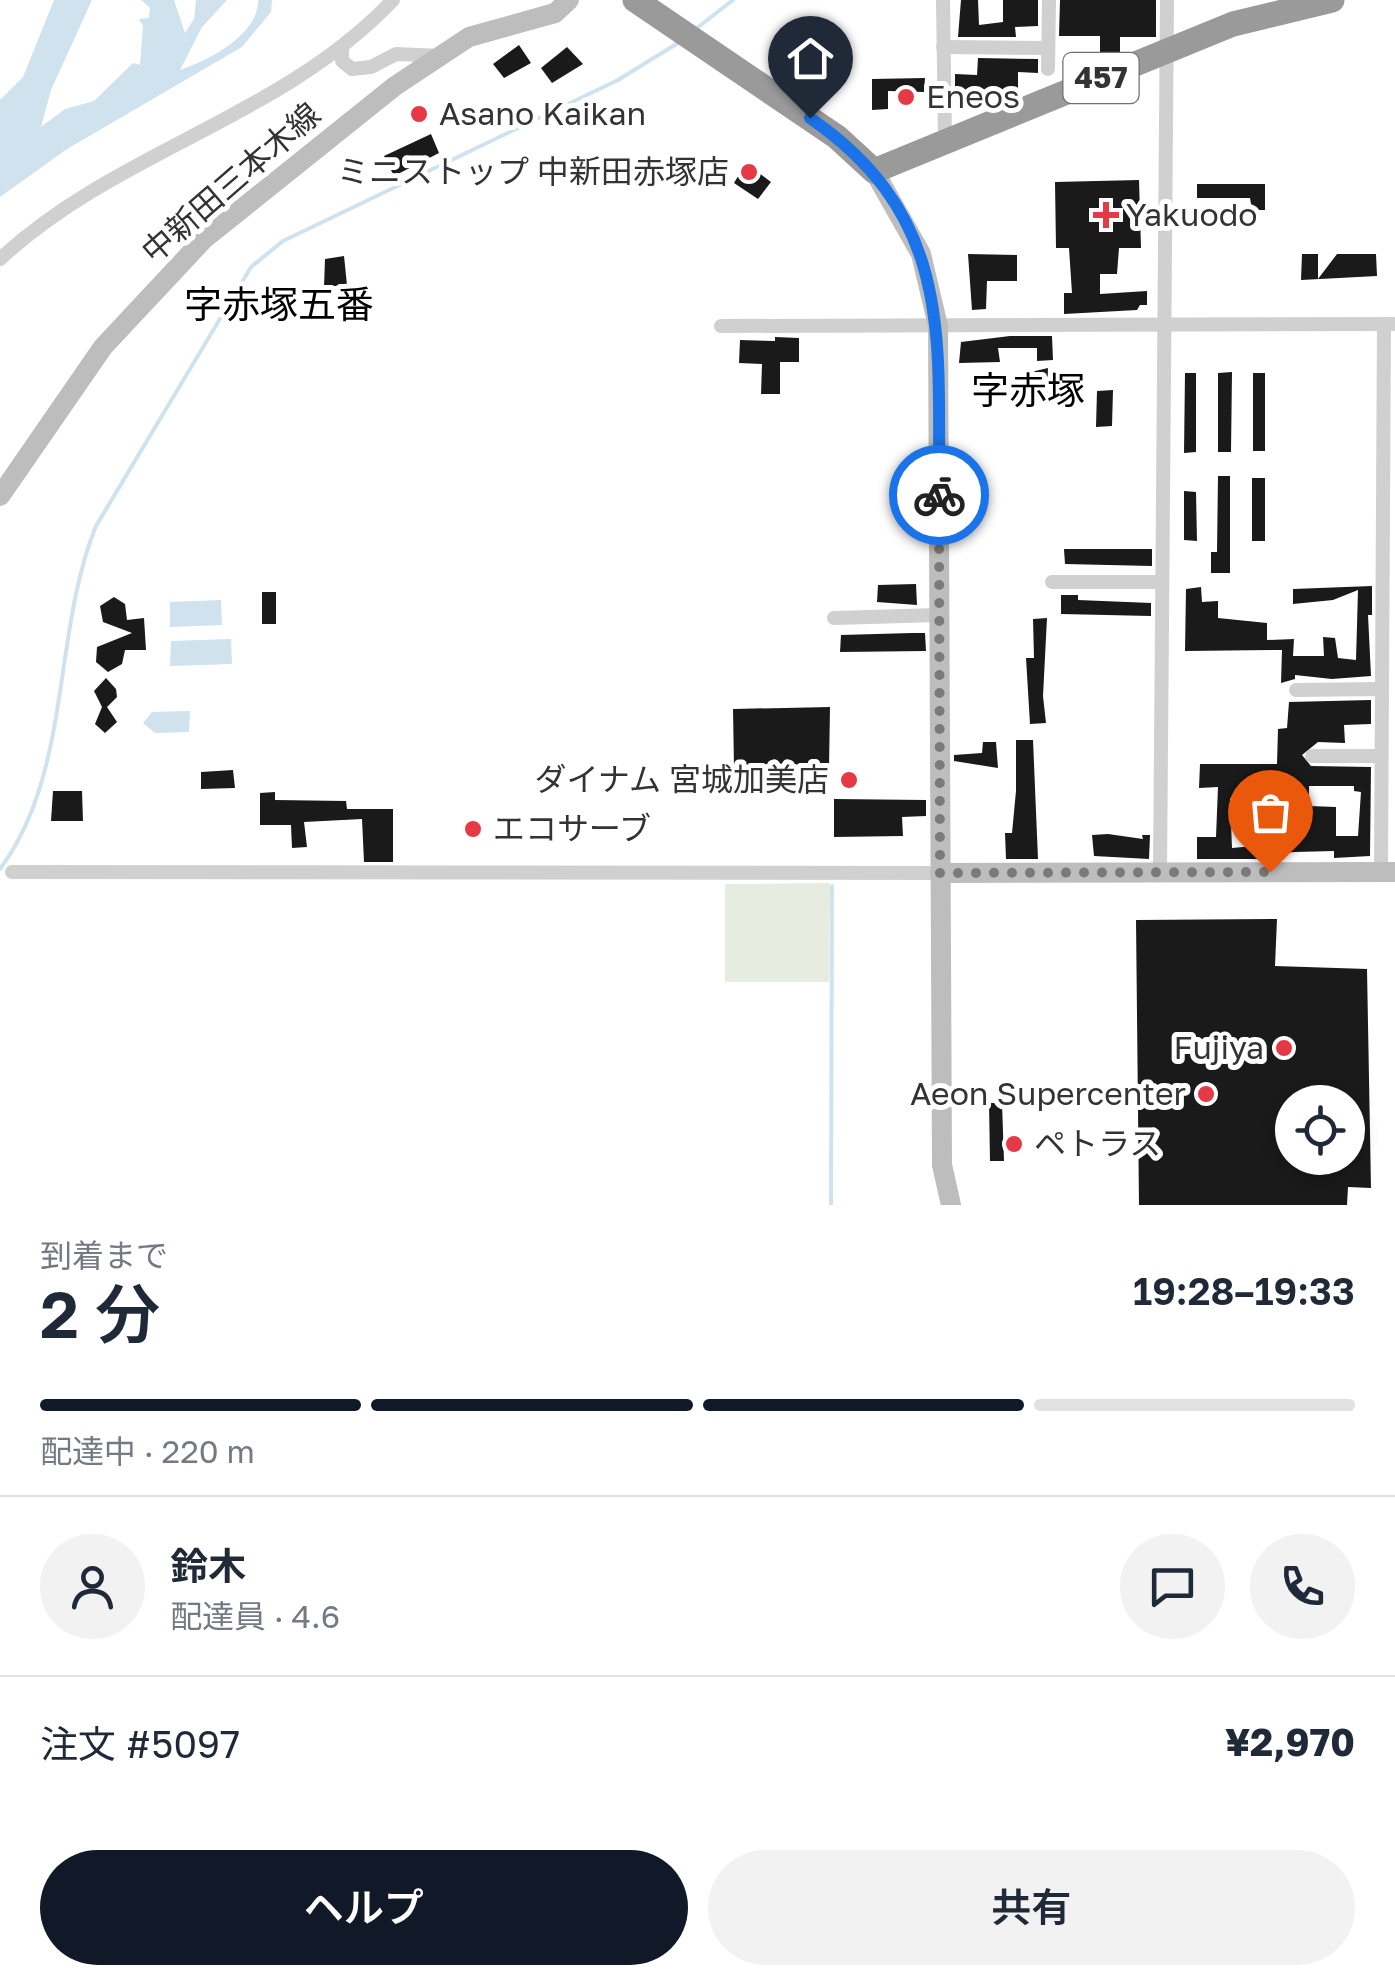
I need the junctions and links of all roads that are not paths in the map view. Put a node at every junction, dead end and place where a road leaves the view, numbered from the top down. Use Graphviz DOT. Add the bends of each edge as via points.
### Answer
graph roads {
  1 [pos="393,0"];
  2 [pos="570,0"];
  3 [pos="635,0"];
  4 [pos="943,0"];
  5 [pos="1048,0"];
  6 [pos="1166,0"];
  7 [pos="1332,0"];
  8 [pos="1268,6"];
  9 [pos="943,47"];
  10 [pos="342,48"];
  11 [pos="1048,48"];
  12 [pos="1167,51"];
  13 [pos="442,56"];
  14 [pos="1048,70"];
  15 [pos="945,141"];
  16 [pos="874,171"];
  17 [pos="0,258"];
  18 [pos="1162,324"];
  19 [pos="1389,324"];
  20 [pos="721,326"];
  21 [pos="938,326"];
  22 [pos="0,496"];
  23 [pos="1052,582"];
  24 [pos="1162,582"];
  25 [pos="939,615"];
  26 [pos="834,618"];
  27 [pos="1388,654"];
  28 [pos="1382,689"];
  29 [pos="1296,690"];
  30 [pos="1388,726"];
  31 [pos="1312,756"];
  32 [pos="1381,756"];
  33 [pos="12,872"];
  34 [pos="1160,872"];
  35 [pos="1388,872"];
  36 [pos="940,873"];
  37 [pos="951,1205"];
  1 -- 10 [label="street"];
  2 -- 13 [label="street, 中新田三本木線" via="555,14 491,28"];
  3 -- 16 [label="highway" via="837,137"];
  4 -- 9 [label="street"];
  5 -- 11 [label="street"];
  6 -- 12 [label="street"];
  7 -- 8 [label="highway, 457"];
  8 -- 12 [label="highway, 457"];
  9 -- 11 [label="street"];
  9 -- 15 [label="street"];
  10 -- 13 [label="street" via="342,61 352,68 396,54"];
  10 -- 17 [label="street" via="306,76 80,196"];
  11 -- 14 [label="street"];
  12 -- 15 [label="highway, 457"];
  12 -- 18 [label="street"];
  13 -- 22 [label="street, 中新田三本木線" via="342,126 177,264 103,347"];
  15 -- 16 [label="highway, 457"];
  16 -- 21 [label="street" via="921,254"];
  18 -- 19 [label="street"];
  18 -- 21 [label="street"];
  18 -- 24 [label="street"];
  19 -- 27 [label="street"];
  20 -- 21 [label="street"];
  21 -- 25 [label="street"];
  23 -- 24 [label="street"];
  24 -- 34 [label="street"];
  25 -- 26 [label="street"];
  25 -- 36 [label="street"];
  27 -- 28 [label="street"];
  28 -- 29 [label="street"];
  28 -- 30 [label="street"];
  30 -- 32 [label="street"];
  31 -- 32 [label="street"];
  32 -- 35 [label="street"];
  33 -- 36 [label="street"];
  34 -- 35 [label="street"];
  34 -- 36 [label="street"];
  36 -- 37 [label="street" via="942,1165"];
}
